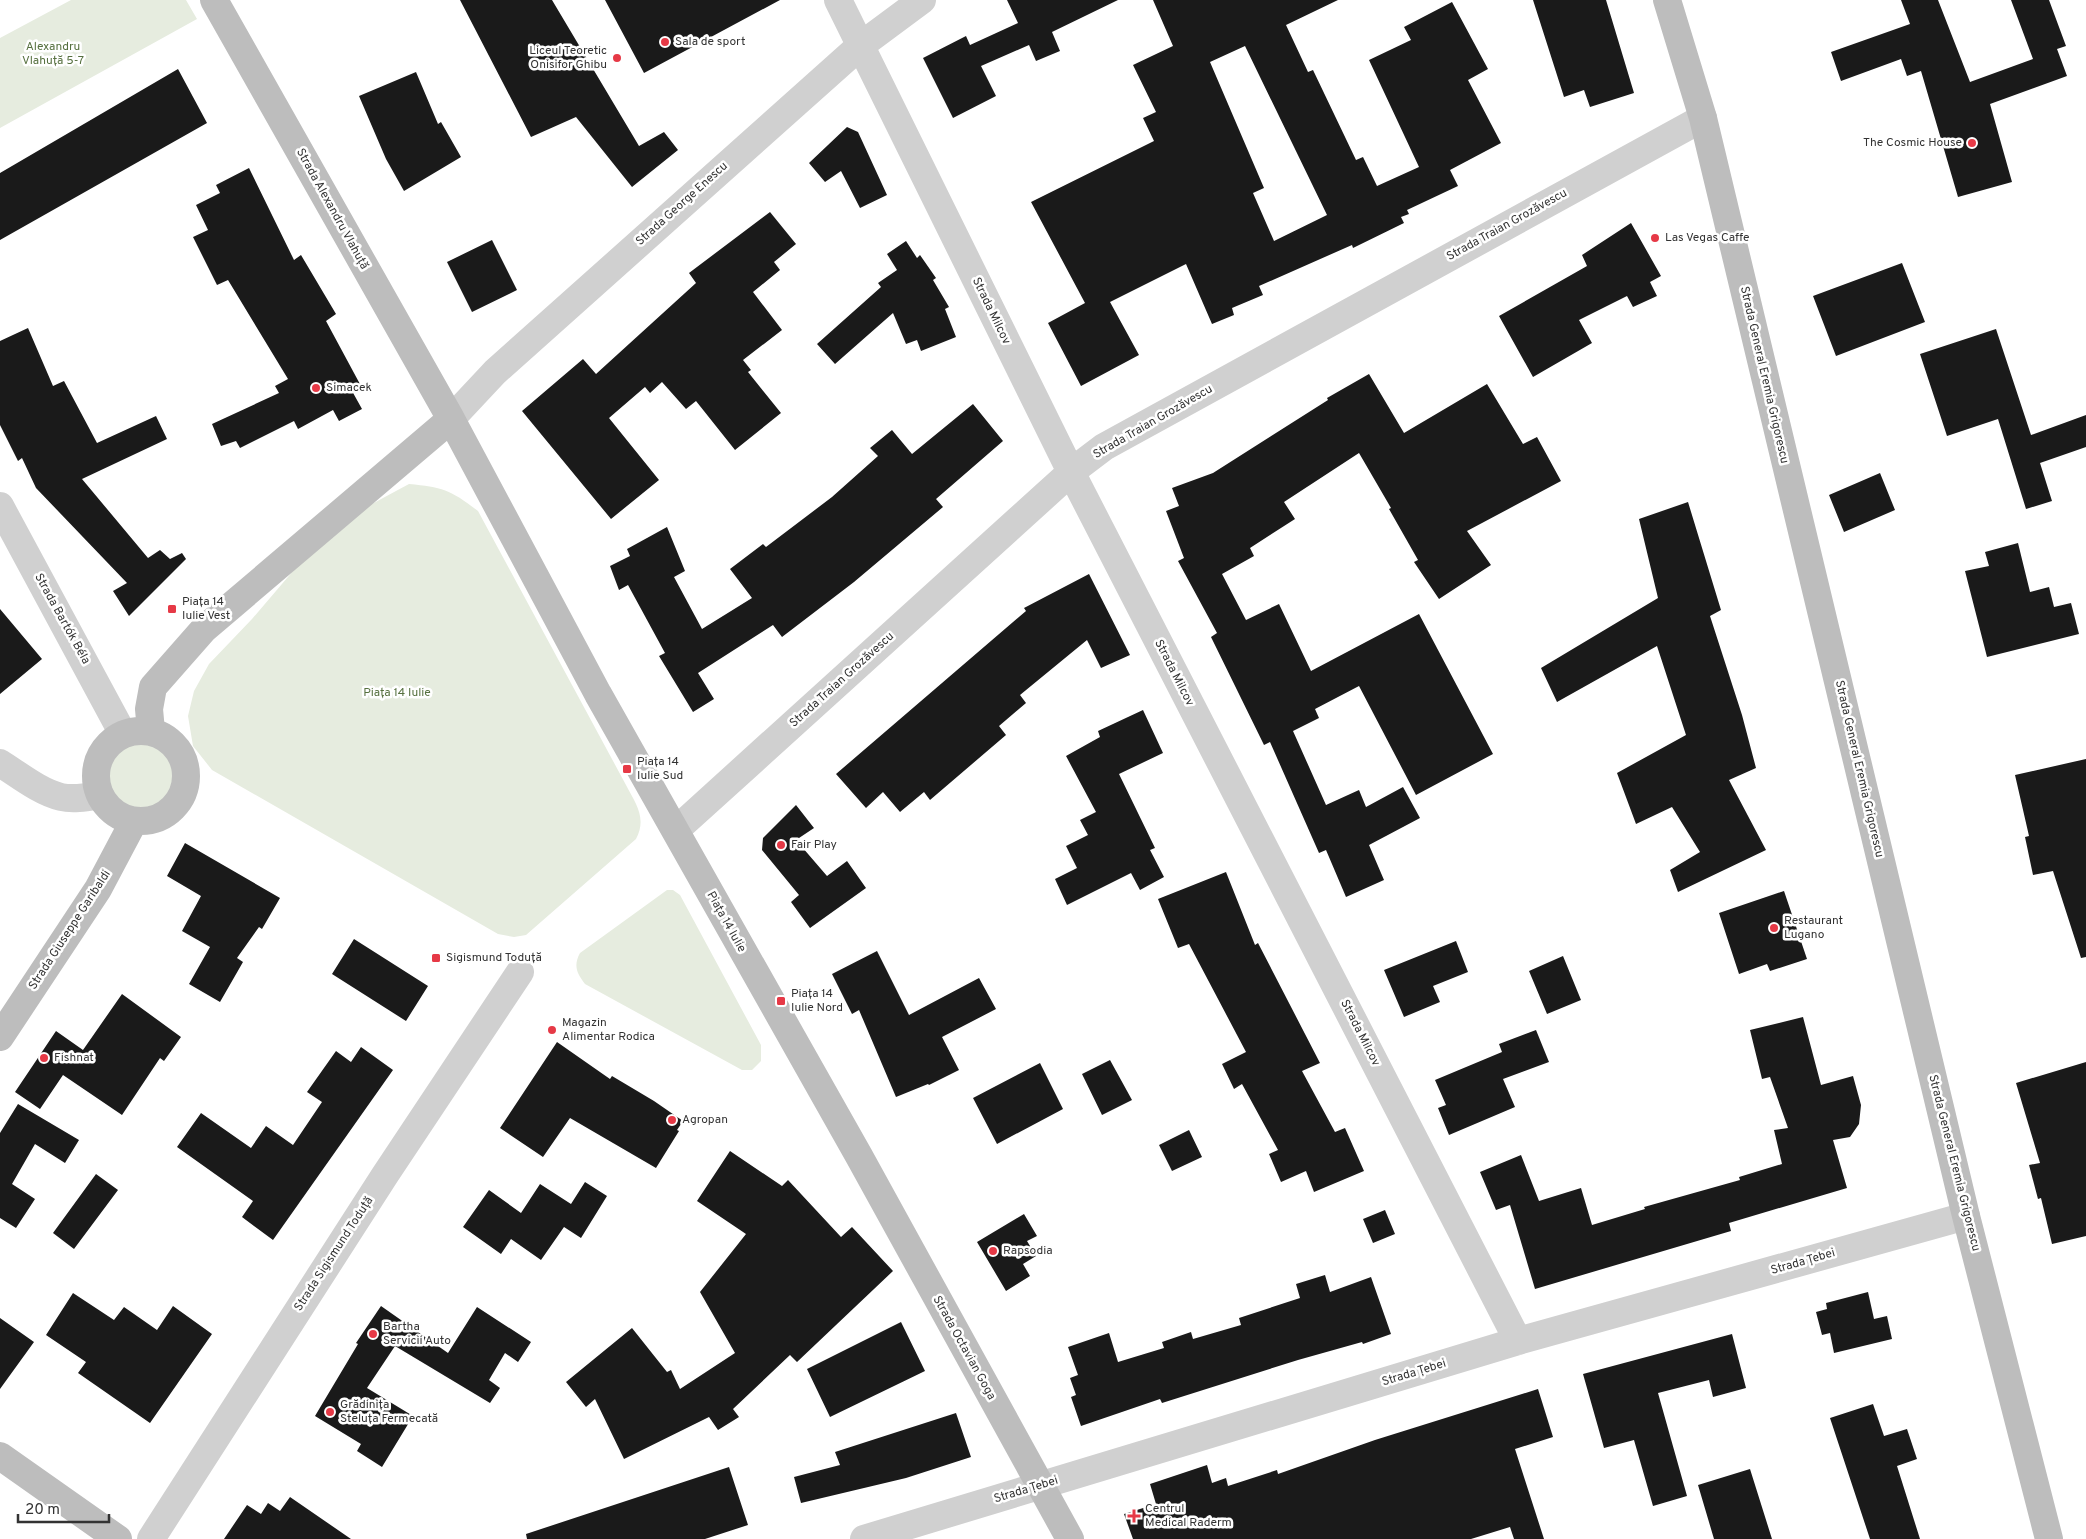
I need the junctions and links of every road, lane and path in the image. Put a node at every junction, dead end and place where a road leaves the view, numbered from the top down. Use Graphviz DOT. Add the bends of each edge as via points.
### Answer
graph roads {
  1 [pos="214,0"];
  2 [pos="838,0"];
  3 [pos="922,0"];
  4 [pos="1667,0"];
  5 [pos="860,46"];
  6 [pos="1703,118"];
  7 [pos="451,418"];
  8 [pos="1071,472"];
  9 [pos="0,506"];
  10 [pos="151,731"];
  11 [pos="123,734"];
  12 [pos="0,763"];
  13 [pos="100,796"];
  14 [pos="134,821"];
  15 [pos="676,830"];
  16 [pos="520,972"];
  17 [pos="0,1037"];
  18 [pos="859,1156"];
  19 [pos="1966,1216"];
  20 [pos="1518,1341"];
  21 [pos="0,1456"];
  22 [pos="1041,1486"];
  23 [pos="118,1539"];
  24 [pos="151,1539"];
  25 [pos="864,1539"];
  26 [pos="1070,1539"];
  27 [pos="2049,1539"];
  1 -- 7 [label="main road, Strada Alexandru Vlahuță"];
  2 -- 5 [label="street, Strada Milcov"];
  3 -- 5 [label="street, Strada George Enescu"];
  4 -- 6 [label="main road, Strada General Eremia Grigorescu"];
  5 -- 7 [label="street, Strada George Enescu" via="495,372"];
  5 -- 8 [label="street, Strada Milcov"];
  6 -- 8 [label="street, Strada Traian Grozăvescu" via="1104,447"];
  6 -- 19 [label="main road, Strada General Eremia Grigorescu"];
  7 -- 10 [label="main road" via="191,642 154,687 149,708"];
  7 -- 15 [label="main road, Piața 14 Iulie" via="598,694"];
  8 -- 15 [label="street, Strada Traian Grozăvescu"];
  8 -- 20 [label="street, Strada Milcov"];
  9 -- 11 [label="street, Strada Bartók Béla"];
  10 -- 11 [label="main road"];
  10 -- 14 [label="main road" via="164,736 183,757 187,770 186,784 173,809 162,817"];
  11 -- 13 [label="main road" via="110,742 96,767"];
  12 -- 13 [label="street" via="61,797"];
  13 -- 14 [label="main road" via="120,816"];
  14 -- 17 [label="main road, Strada Giuseppe Garibaldi" via="102,882"];
  15 -- 18 [label="main road, Piața 14 Iulie"];
  16 -- 24 [label="street, Strada Sigismund Toduță"];
  18 -- 22 [label="main road, Strada Octavian Goga"];
  19 -- 20 [label="street, Strada Țebei"];
  19 -- 27 [label="main road, Strada General Eremia Grigorescu"];
  20 -- 22 [label="street, Strada Țebei"];
  21 -- 23 [label="main road"];
  22 -- 25 [label="street, Strada Țebei"];
  22 -- 26 [label="main road, Strada Octavian Goga"];
}
